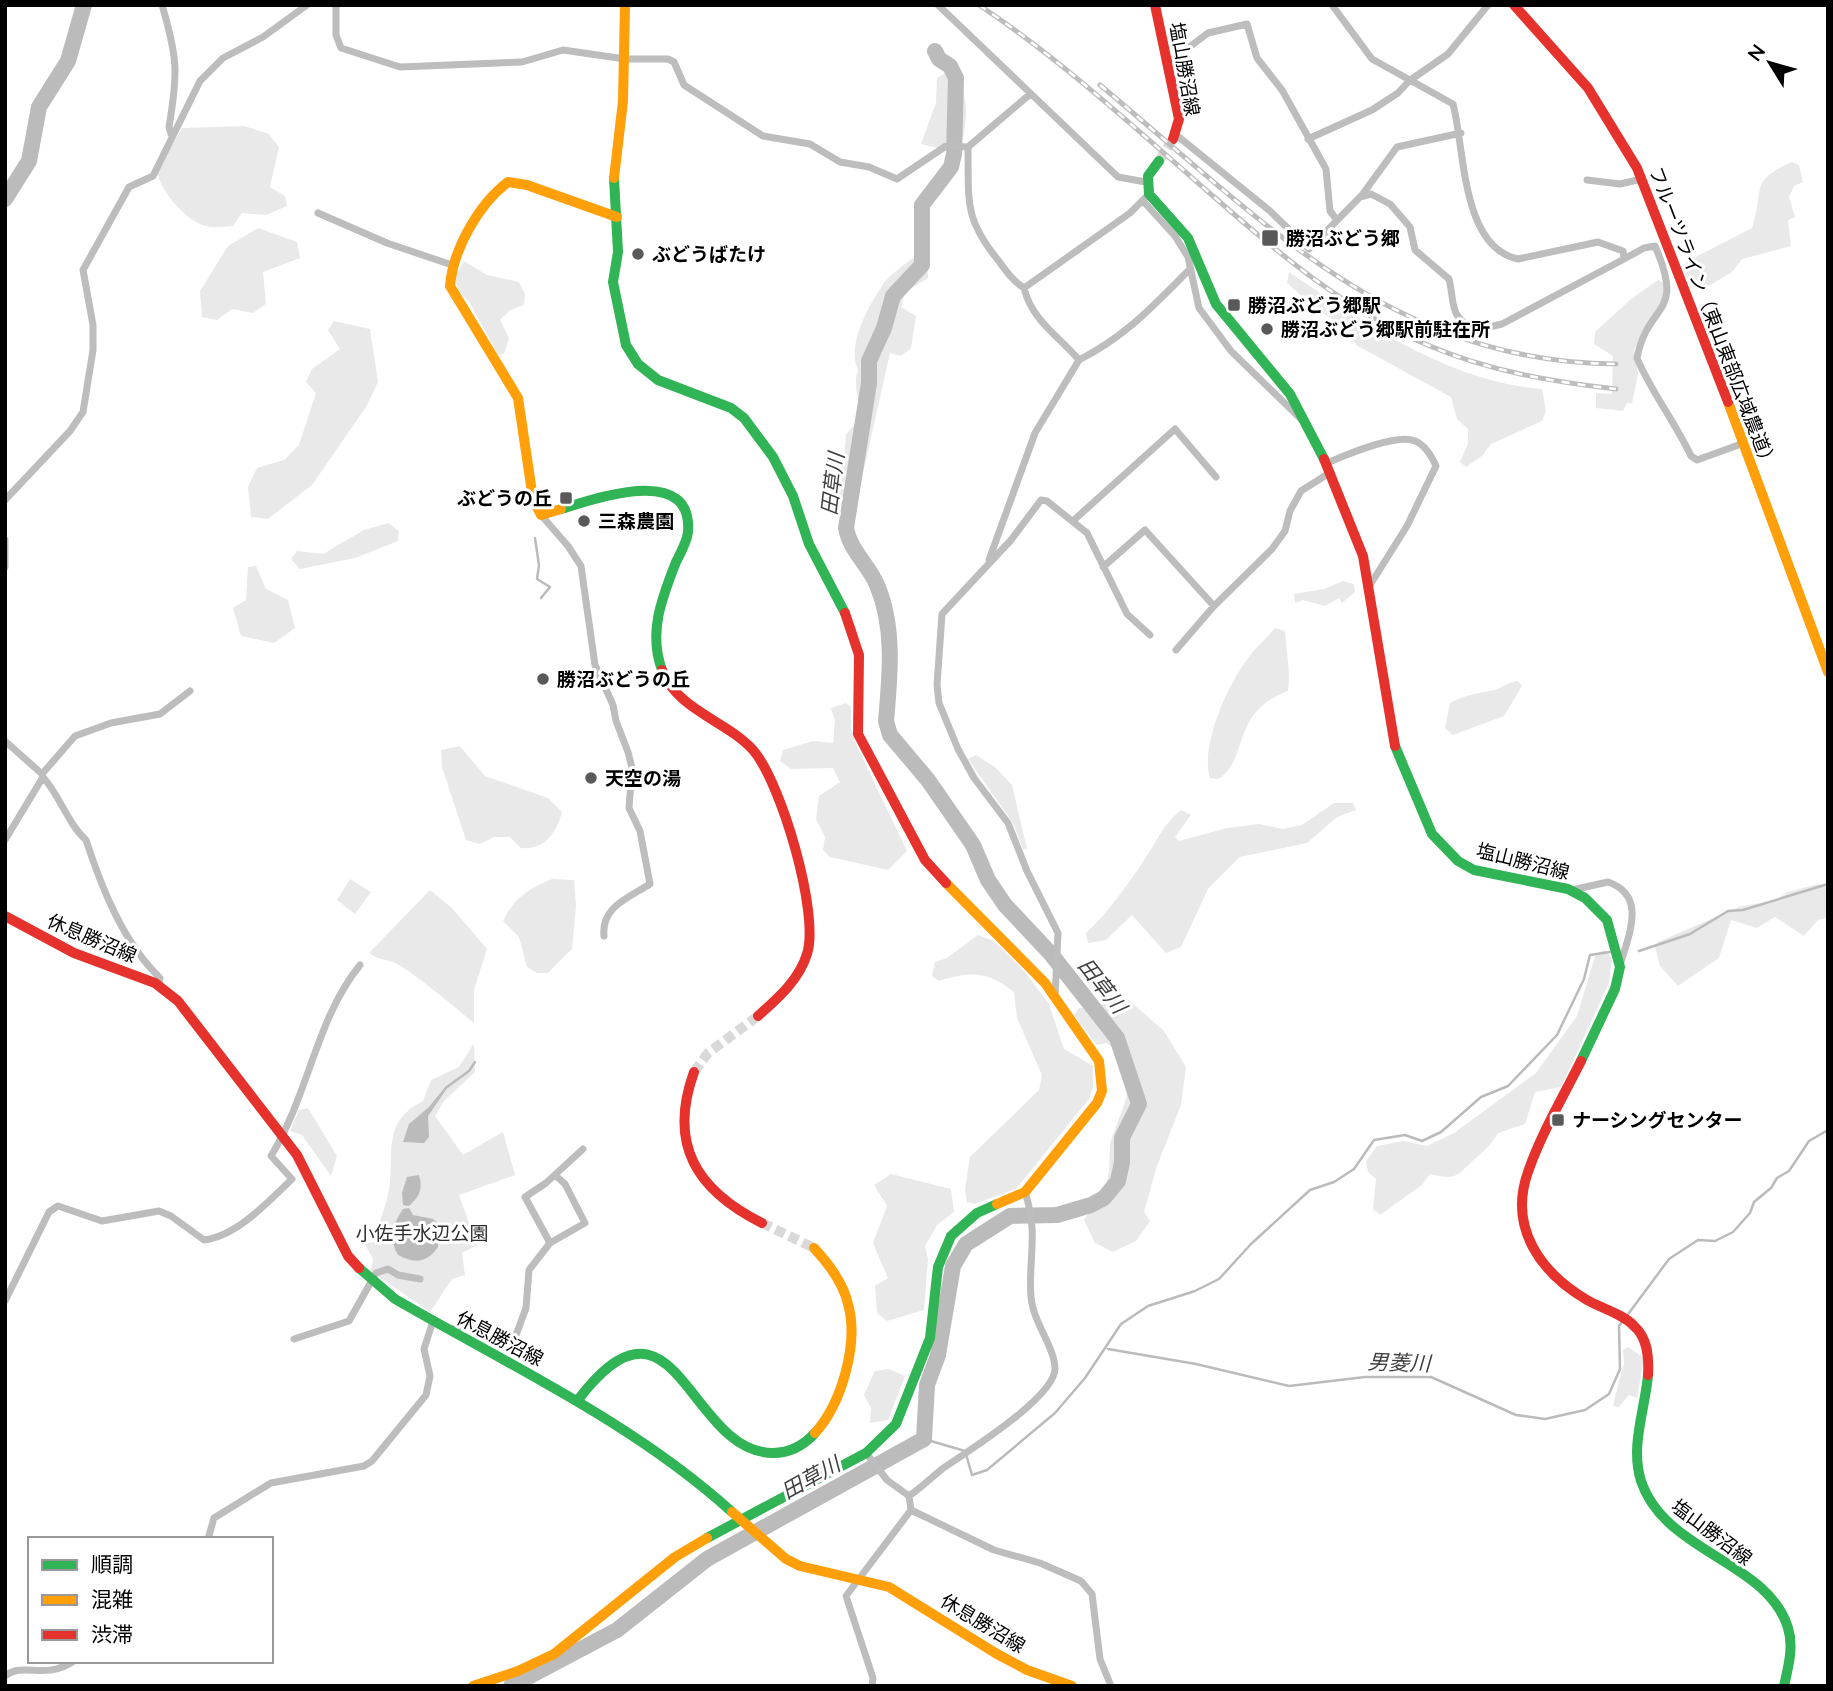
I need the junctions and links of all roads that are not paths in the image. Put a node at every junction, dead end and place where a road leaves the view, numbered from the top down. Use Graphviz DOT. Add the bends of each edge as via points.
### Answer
graph roads {
  1 [pos="162,5"];
  2 [pos="307,5"];
  3 [pos="336,5"];
  4 [pos="625,5"];
  5 [pos="938,5"];
  6 [pos="1155,5"];
  7 [pos="1332,5"];
  8 [pos="1488,5"];
  9 [pos="1514,5"];
  10 [pos="625,59"];
  11 [pos="1167,64"];
  12 [pos="1409,81"];
  13 [pos="1029,95"];
  14 [pos="1461,133"];
  15 [pos="171,135"];
  16 [pos="1174,137"];
  17 [pos="1308,139"];
  18 [pos="968,147"];
  19 [pos="1159,161"];
  20 [pos="1642,179"];
  21 [pos="1587,180"];
  22 [pos="1146,182"];
  23 [pos="1360,197"];
  24 [pos="1146,198"];
  25 [pos="318,212"];
  26 [pos="617,217"];
  27 [pos="1337,220"];
  28 [pos="1624,259"];
  29 [pos="452,265"];
  30 [pos="1189,270"];
  31 [pos="1024,288"];
  32 [pos="1079,360"];
  33 [pos="1307,422"];
  34 [pos="1744,443"];
  35 [pos="1329,468"];
  36 [pos="1216,477"];
  37 [pos="5,500"];
  38 [pos="541,515"];
  39 [pos="1074,520"];
  40 [pos="5,540"];
  41 [pos="988,564"];
  42 [pos="5,567"];
  43 [pos="1103,567"];
  44 [pos="1370,585"];
  45 [pos="1214,606"];
  46 [pos="1150,635"];
  47 [pos="1176,650"];
  48 [pos="1828,672"];
  49 [pos="190,691"];
  50 [pos="5,741"];
  51 [pos="43,776"];
  52 [pos="5,840"];
  53 [pos="1571,890"];
  54 [pos="5,916"];
  55 [pos="604,936"];
  56 [pos="360,965"];
  57 [pos="1619,966"];
  58 [pos="158,985"];
  59 [pos="1055,998"];
  60 [pos="758,1016"];
  61 [pos="694,1072"];
  62 [pos="284,1135"];
  63 [pos="583,1149"];
  64 [pos="555,1175"];
  65 [pos="1025,1192"];
  66 [pos="762,1223"];
  67 [pos="550,1243"];
  68 [pos="814,1248"];
  69 [pos="419,1279"];
  70 [pos="371,1281"];
  71 [pos="5,1301"];
  72 [pos="433,1321"];
  73 [pos="449,1330"];
  74 [pos="295,1339"];
  75 [pos="578,1401"];
  76 [pos="866,1453"];
  77 [pos="909,1496"];
  78 [pos="911,1510"];
  79 [pos="744,1522"];
  80 [pos="209,1537"];
  81 [pos="861,1578"];
  82 [pos="71,1663"];
  83 [pos="5,1676"];
  84 [pos="473,1686"];
  85 [pos="872,1686"];
  86 [pos="1072,1686"];
  87 [pos="1111,1686"];
  88 [pos="1784,1686"];
  1 -- 15 [label="street" via="178,74"];
  2 -- 15 [label="street" via="263,37 223,58 200,81"];
  3 -- 10 [label="street" via="341,48 400,67 522,62 563,50"];
  4 -- 10 [label="street"];
  5 -- 13 [label="street"];
  6 -- 11 [label="street, 塩山勝沼線"];
  7 -- 12 [label="street" via="1372,60"];
  8 -- 12 [label="street" via="1448,54"];
  9 -- 20 [label="street, フルーツライン（東山東部広域農道）" via="1588,88"];
  10 -- 18 [label="street" via="668,59 674,62 684,85 764,136 810,144 840,162 897,179 946,146"];
  10 -- 26 [label="street" via="614,181"];
  11 -- 16 [label="street, 塩山勝沼線" via="1179,119"];
  11 -- 17 [label="street" via="1208,33 1247,24 1256,58 1282,90"];
  12 -- 14 [label="street" via="1453,104"];
  12 -- 17 [label="street" via="1372,110"];
  13 -- 18 [label="street"];
  13 -- 22 [label="street" via="1118,177"];
  14 -- 23 [label="street" via="1397,147"];
  14 -- 28 [label="street" via="1465,187 1490,245 1506,257 1518,259 1598,242 1623,251"];
  15 -- 37 [label="street" via="153,176 129,187 86,259 83,271 93,338 83,412 63,440"];
  16 -- 27 [label="street" via="1270,211 1309,249"];
  17 -- 27 [label="street" via="1326,169 1329,211"];
  18 -- 31 [label="street" via="971,222"];
  19 -- 22 [label="street"];
  20 -- 21 [label="street" via="1629,184"];
  20 -- 34 [label="street, フルーツライン（東山東部広域農道）"];
  22 -- 24 [label="street, 塩山勝沼線"];
  23 -- 27 [label="street"];
  23 -- 28 [label="street" via="1379,196 1410,227 1415,250 1449,279 1457,316 1477,330 1502,324"];
  24 -- 30 [label="street" via="1188,257"];
  24 -- 31 [label="street"];
  24 -- 33 [label="street, 塩山勝沼線" via="1188,238 1216,304 1290,394"];
  25 -- 29 [label="street"];
  26 -- 29 [label="street" via="508,182 495,191"];
  26 -- 59 [label="street" via="613,282 626,345 638,364 658,380 731,408 773,457 793,495 808,544 852,626 859,655 856,718 865,750 925,860 1032,967"];
  28 -- 34 [label="street" via="1655,246 1667,274 1668,300 1651,324 1637,358 1691,456 1704,459"];
  29 -- 38 [label="street" via="450,286 518,398 533,499"];
  30 -- 32 [label="street" via="1132,327"];
  30 -- 33 [label="street" via="1199,308 1231,351 1298,419"];
  31 -- 32 [label="street" via="1045,328"];
  32 -- 41 [label="street" via="1035,433"];
  33 -- 35 [label="street, 塩山勝沼線"];
  34 -- 48 [label="street, フルーツライン（東山東部広域農道）"];
  35 -- 44 [label="street, 塩山勝沼線"];
  35 -- 44 [label="street" via="1384,443 1408,439 1422,446 1436,466 1407,526"];
  35 -- 45 [label="street" via="1301,491 1285,531 1272,549"];
  36 -- 39 [label="street" via="1175,429"];
  38 -- 55 [label="street" via="581,566 595,665 628,751 632,768 629,808 640,831 650,884 609,910 603,922"];
  38 -- 60 [label="street" via="646,488 667,493 687,519 688,533 656,625 657,654 669,681 689,706 743,741 764,765 810,910 810,944 799,974"];
  39 -- 41 [label="street" via="1041,500"];
  39 -- 43 [label="street" via="1087,533"];
  40 -- 42 [label="street"];
  41 -- 59 [label="street" via="942,614 939,703 963,760 1016,838 1027,872 1058,933"];
  43 -- 45 [label="street" via="1145,530"];
  43 -- 46 [label="street" via="1127,614"];
  44 -- 53 [label="street, 塩山勝沼線" via="1391,732 1432,835 1474,870"];
  45 -- 47 [label="street"];
  49 -- 51 [label="street" via="160,714 111,723 75,736"];
  50 -- 51 [label="street"];
  51 -- 52 [label="street"];
  51 -- 58 [label="street" via="86,840 116,915 160,978"];
  53 -- 57 [label="street, 塩山勝沼線" via="1598,910 1613,933"];
  53 -- 57 [label="street" via="1608,882 1628,893 1633,905 1631,930"];
  54 -- 58 [label="street, 休息勝沼線" via="74,953"];
  56 -- 62 [label="street" via="329,1016"];
  57 -- 88 [label="street, 塩山勝沼線" via="1615,989 1532,1161 1521,1201 1524,1230 1547,1272 1642,1333 1650,1355 1636,1438 1644,1491 1671,1528 1776,1604 1790,1639"];
  58 -- 62 [label="street, 休息勝沼線" via="178,1001"];
  59 -- 65 [label="street" via="1099,1061 1102,1091"];
  61 -- 66 [label="street" via="685,1096 684,1126 695,1167 721,1200"];
  62 -- 70 [label="street, 休息勝沼線" via="348,1256"];
  62 -- 71 [label="street" via="271,1156 292,1179 219,1238 204,1240 159,1212 102,1221 58,1206 48,1212"];
  63 -- 64 [label="street"];
  64 -- 67 [label="street" via="525,1197"];
  64 -- 67 [label="street" via="565,1184 585,1223"];
  65 -- 76 [label="street" via="976,1213 951,1236 938,1267 930,1338 914,1382 896,1424"];
  65 -- 77 [label="street" via="1034,1231 1031,1295 1055,1368 1053,1376 1003,1429"];
  67 -- 73 [label="street" via="529,1270 526,1308 515,1338 492,1328"];
  68 -- 75 [label="street" via="844,1290 851,1344 827,1419 801,1446 762,1453 739,1444 666,1364 646,1354 618,1358"];
  69 -- 70 [label="street" via="388,1269 376,1273"];
  70 -- 72 [label="street, 休息勝沼線"];
  70 -- 74 [label="street" via="349,1321"];
  72 -- 73 [label="street, 休息勝沼線"];
  72 -- 80 [label="street" via="424,1349 430,1376 426,1395 372,1461 271,1483 214,1518"];
  73 -- 75 [label="street, 休息勝沼線"];
  75 -- 79 [label="street, 休息勝沼線" via="680,1469"];
  76 -- 77 [label="street" via="887,1480"];
  76 -- 79 [label="street"];
  77 -- 78 [label="street"];
  78 -- 81 [label="street"];
  78 -- 87 [label="street" via="994,1550 1081,1581 1092,1594 1100,1659"];
  79 -- 81 [label="street, 休息勝沼線" via="800,1566"];
  79 -- 84 [label="street" via="675,1557 554,1654"];
  81 -- 85 [label="street" via="846,1595"];
  81 -- 86 [label="street, 休息勝沼線" via="898,1593 1027,1670"];
  82 -- 83 [label="street" via="47,1673 17,1670"];
}
